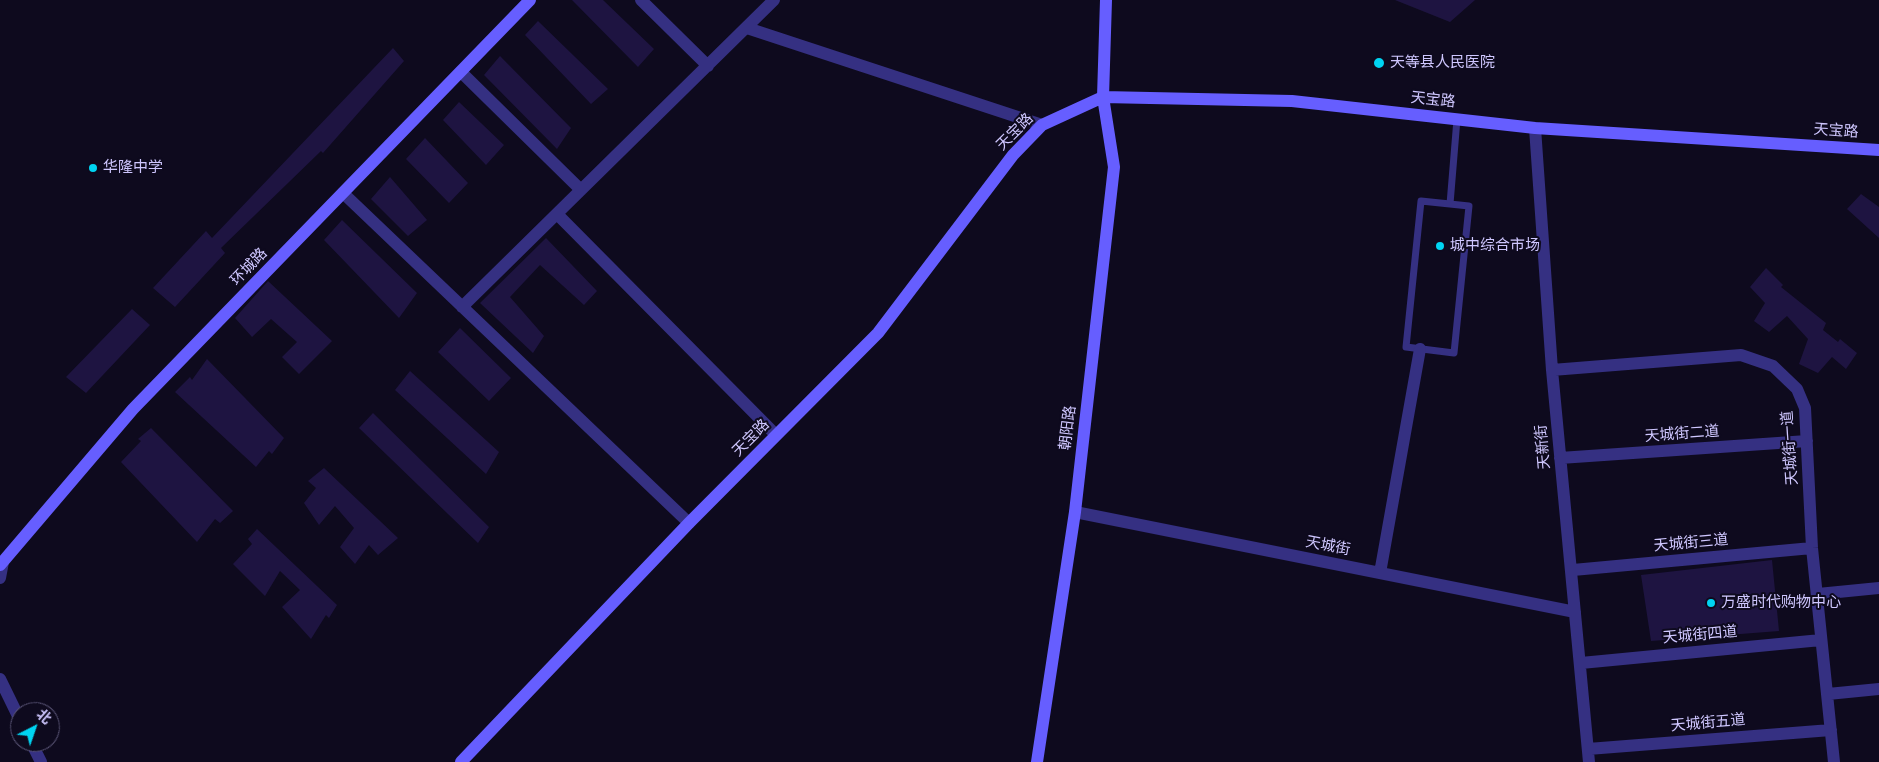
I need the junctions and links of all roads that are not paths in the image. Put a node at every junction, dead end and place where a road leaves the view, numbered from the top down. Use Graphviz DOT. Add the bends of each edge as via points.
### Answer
graph roads {
  1 [pos="530,0"];
  2 [pos="641,0"];
  3 [pos="774,0"];
  4 [pos="1106,0"];
  5 [pos="747,28"];
  6 [pos="708,66"];
  7 [pos="460,72"];
  8 [pos="1103,97"];
  9 [pos="1457,119"];
  10 [pos="1042,125"];
  11 [pos="1536,128"];
  12 [pos="1879,150"];
  13 [pos="581,190"];
  14 [pos="343,193"];
  15 [pos="1450,204"];
  16 [pos="557,214"];
  17 [pos="462,307"];
  18 [pos="1420,349"];
  19 [pos="1552,370"];
  20 [pos="776,435"];
  21 [pos="1807,441"];
  22 [pos="1560,458"];
  23 [pos="1075,512"];
  24 [pos="690,523"];
  25 [pos="1812,548"];
  26 [pos="1,563"];
  27 [pos="1573,570"];
  28 [pos="1380,573"];
  29 [pos="0,578"];
  30 [pos="1879,588"];
  31 [pos="1818,594"];
  32 [pos="1575,612"];
  33 [pos="1822,640"];
  34 [pos="1581,663"];
  35 [pos="0,679"];
  36 [pos="1879,689"];
  37 [pos="1828,694"];
  38 [pos="11,702"];
  39 [pos="1831,730"];
  40 [pos="1589,756"];
  41 [pos="461,762"];
  42 [pos="1037,762"];
  43 [pos="1834,762"];
  1 -- 7 [label="main road, 环城路"];
  2 -- 6 [label="street"];
  3 -- 5 [label="street"];
  4 -- 8 [label="main road, 朝阳路"];
  5 -- 6 [label="street"];
  5 -- 10 [label="street"];
  6 -- 13 [label="street"];
  7 -- 13 [label="street"];
  7 -- 14 [label="main road, 环城路"];
  8 -- 9 [label="main road, 天宝路" via="1292,101"];
  8 -- 10 [label="main road, 天宝路"];
  8 -- 23 [label="main road, 朝阳路" via="1114,167"];
  9 -- 11 [label="main road, 天宝路"];
  9 -- 15 [label="lane"];
  10 -- 20 [label="main road, 天宝路" via="1013,155 878,332"];
  11 -- 12 [label="main road, 天宝路"];
  11 -- 19 [label="street, 天新街"];
  13 -- 16 [label="street"];
  14 -- 17 [label="street"];
  14 -- 26 [label="main road, 环城路" via="133,409"];
  15 -- 18 [label="lane" via="1420,201 1406,347"];
  15 -- 18 [label="lane" via="1468,206 1454,352"];
  16 -- 17 [label="street"];
  16 -- 20 [label="street"];
  17 -- 24 [label="street"];
  18 -- 28 [label="street"];
  19 -- 21 [label="street, 天城街一道" via="1741,355 1773,366 1798,389 1805,408"];
  19 -- 22 [label="street, 天新街"];
  20 -- 24 [label="main road, 天宝路"];
  21 -- 22 [label="street, 天城街二道"];
  21 -- 25 [label="street, 天城街一道"];
  22 -- 27 [label="street, 天新街"];
  23 -- 28 [label="street, 天城街"];
  23 -- 42 [label="main road, 朝阳路"];
  24 -- 41 [label="main road, 天宝路"];
  25 -- 27 [label="street, 天城街三道"];
  25 -- 31 [label="street, 天城街一道"];
  26 -- 29 [label="street"];
  27 -- 32 [label="street, 天新街"];
  28 -- 32 [label="street, 天城街"];
  30 -- 31 [label="street"];
  31 -- 33 [label="street, 天城街一道"];
  32 -- 34 [label="street, 天新街"];
  33 -- 34 [label="street, 天城街四道"];
  33 -- 37 [label="street, 天城街一道"];
  34 -- 40 [label="street, 天新街"];
  35 -- 38 [label="street"];
  36 -- 37 [label="street"];
  37 -- 39 [label="street, 天城街一道"];
  39 -- 40 [label="street, 天城街五道"];
  39 -- 43 [label="street, 天城街一道"];
}
